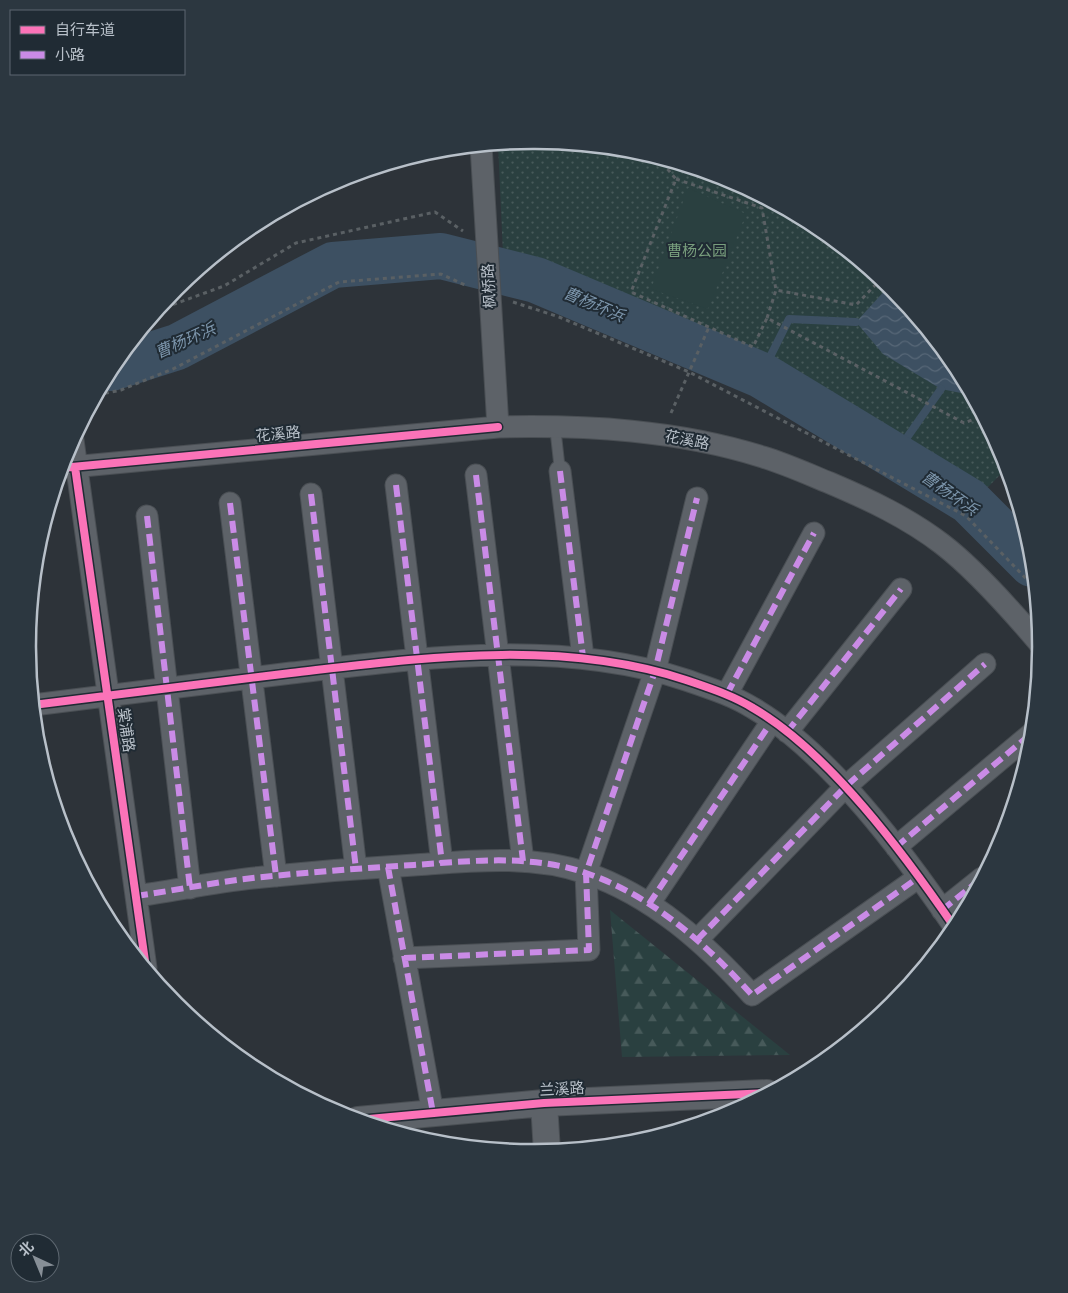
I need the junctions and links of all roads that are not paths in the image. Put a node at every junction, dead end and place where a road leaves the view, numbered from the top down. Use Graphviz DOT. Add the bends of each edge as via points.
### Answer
graph roads {
  1 [pos="481,152"];
  2 [pos="555,426"];
  3 [pos="498,427"];
  4 [pos="70,468"];
  5 [pos="69,471"];
  6 [pos="560,471"];
  7 [pos="476,476"];
  8 [pos="396,485"];
  9 [pos="312,494"];
  10 [pos="697,498"];
  11 [pos="230,503"];
  12 [pos="147,516"];
  13 [pos="814,533"];
  14 [pos="901,589"];
  15 [pos="1032,635"];
  16 [pos="498,655"];
  17 [pos="583,657"];
  18 [pos="417,660"];
  19 [pos="985,664"];
  20 [pos="332,668"];
  21 [pos="655,671"];
  22 [pos="251,678"];
  23 [pos="168,688"];
  24 [pos="727,694"];
  25 [pos="107,695"];
  26 [pos="40,704"];
  27 [pos="780,726"];
  28 [pos="1022,741"];
  29 [pos="844,788"];
  30 [pos="896,847"];
  31 [pos="522,860"];
  32 [pos="442,863"];
  33 [pos="388,867"];
  34 [pos="356,869"];
  35 [pos="586,873"];
  36 [pos="276,876"];
  37 [pos="919,877"];
  38 [pos="190,888"];
  39 [pos="968,889"];
  40 [pos="136,896"];
  41 [pos="649,904"];
  42 [pos="942,910"];
  43 [pos="950,920"];
  44 [pos="697,940"];
  45 [pos="144,956"];
  46 [pos="404,958"];
  47 [pos="752,1094"];
  48 [pos="544,1103"];
  49 [pos="432,1113"];
  50 [pos="375,1118"];
  51 [pos="546,1144"];
  1 -- 3 [label="street, 枫桥路"];
  2 -- 3 [label="street, 花溪路"];
  2 -- 6 [label="lane"];
  2 -- 15 [label="street, 花溪路" via="662,434 763,457 860,496 898,514 943,545 989,588"];
  3 -- 4 [label="street, 花溪路"];
  5 -- 25 [label="street, 棠浦路"];
  6 -- 17 [label="street"];
  7 -- 16 [label="street"];
  8 -- 18 [label="street"];
  9 -- 20 [label="street"];
  10 -- 21 [label="street"];
  11 -- 22 [label="street"];
  12 -- 23 [label="street"];
  13 -- 24 [label="street"];
  14 -- 27 [label="street"];
  16 -- 17 [label="street"];
  16 -- 18 [label="street"];
  16 -- 31 [label="street"];
  17 -- 21 [label="street"];
  18 -- 20 [label="street"];
  18 -- 32 [label="street"];
  19 -- 29 [label="street"];
  20 -- 22 [label="street"];
  20 -- 34 [label="street"];
  21 -- 24 [label="street"];
  21 -- 35 [label="street"];
  22 -- 23 [label="street"];
  22 -- 36 [label="street"];
  23 -- 25 [label="street"];
  23 -- 38 [label="street"];
  24 -- 27 [label="street"];
  25 -- 26 [label="street"];
  25 -- 40 [label="street, 棠浦路"];
  27 -- 29 [label="street"];
  27 -- 41 [label="street"];
  28 -- 30 [label="street"];
  29 -- 30 [label="street"];
  29 -- 44 [label="street"];
  30 -- 37 [label="street"];
  31 -- 32 [label="street"];
  31 -- 35 [label="street"];
  32 -- 33 [label="street"];
  33 -- 34 [label="street"];
  33 -- 46 [label="street"];
  34 -- 36 [label="street"];
  35 -- 41 [label="street"];
  35 -- 46 [label="street" via="589,950"];
  36 -- 38 [label="street"];
  37 -- 42 [label="street"];
  37 -- 44 [label="street" via="752,995"];
  38 -- 40 [label="street"];
  39 -- 42 [label="street"];
  40 -- 45 [label="street, 棠浦路"];
  41 -- 44 [label="street"];
  42 -- 43 [label="street"];
  46 -- 49 [label="street"];
  47 -- 48 [label="street, 兰溪路"];
  48 -- 49 [label="street, 兰溪路"];
  48 -- 51 [label="street"];
  49 -- 50 [label="street, 兰溪路"];
}
